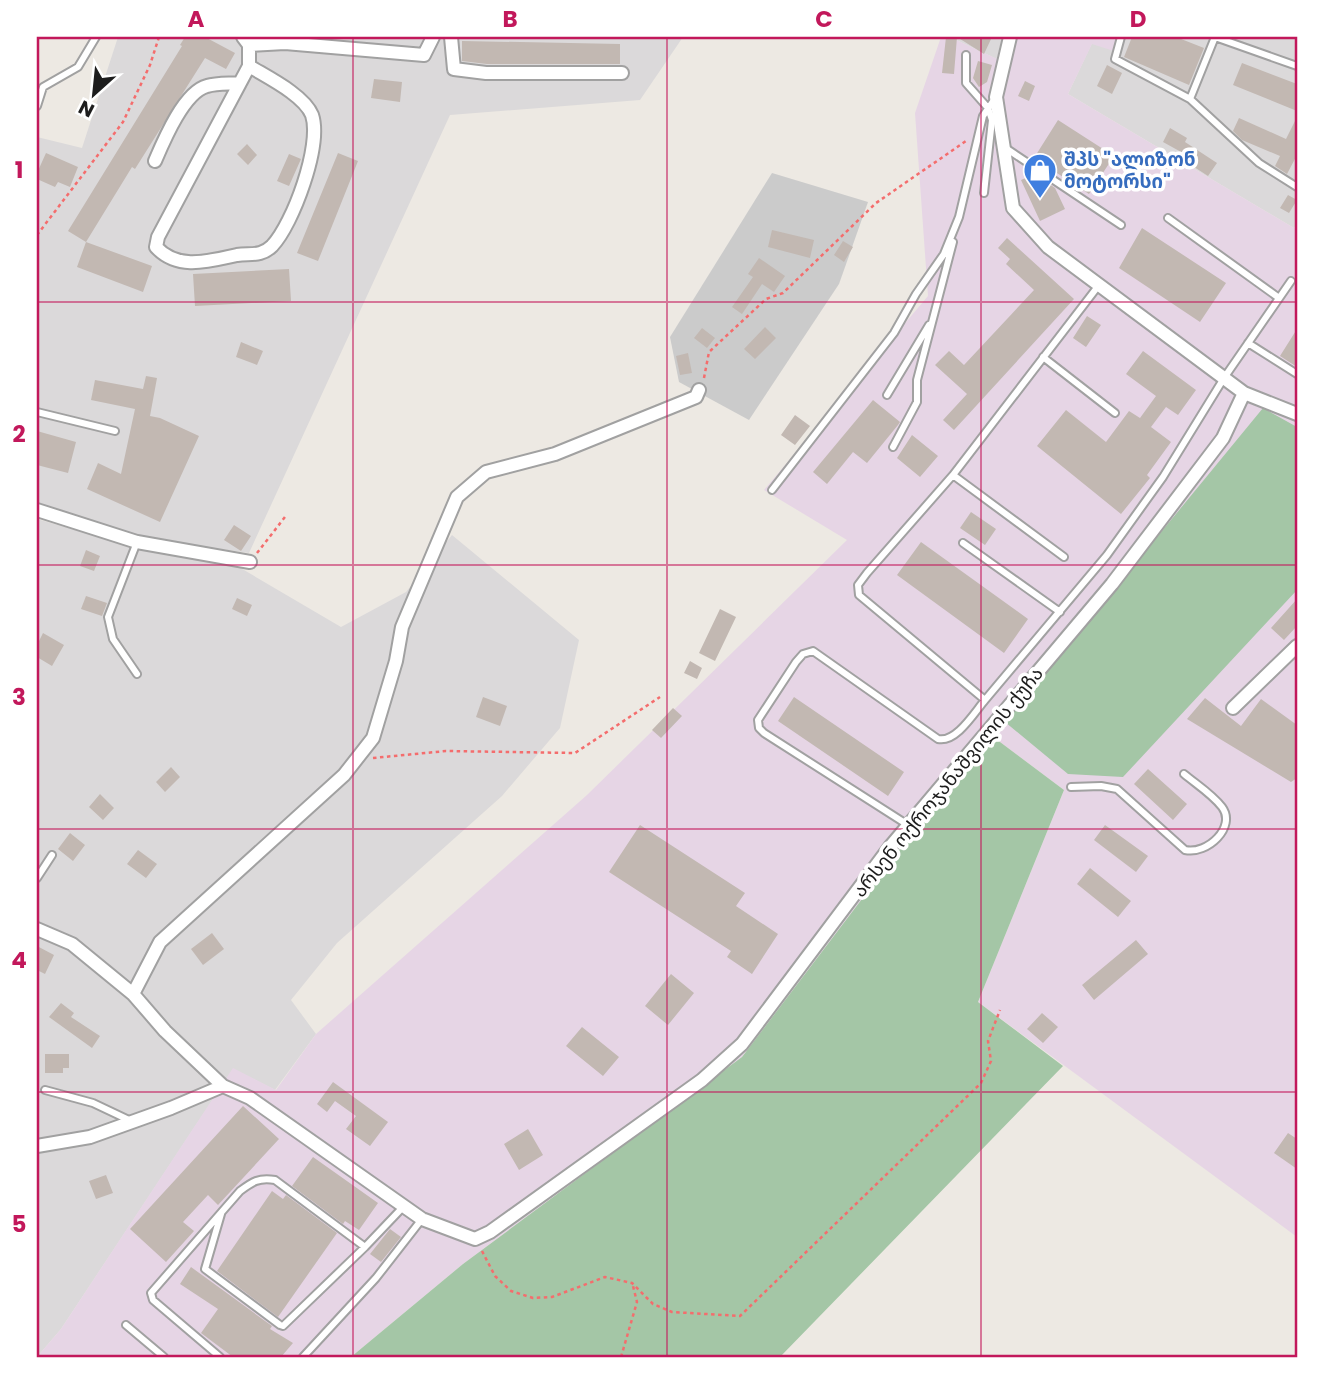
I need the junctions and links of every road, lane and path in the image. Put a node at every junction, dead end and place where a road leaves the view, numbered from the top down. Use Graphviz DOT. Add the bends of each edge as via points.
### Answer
graph roads {
  1 [pos="96,37"];
  2 [pos="159,37"];
  3 [pos="433,37"];
  4 [pos="451,37"];
  5 [pos="1010,37"];
  6 [pos="1121,37"];
  7 [pos="246,41"];
  8 [pos="966,55"];
  9 [pos="249,66"];
  10 [pos="1297,66"];
  11 [pos="622,73"];
  12 [pos="240,83"];
  13 [pos="1190,99"];
  14 [pos="992,103"];
  15 [pos="37,106"];
  16 [pos="976,140"];
  17 [pos="1003,146"];
  18 [pos="155,160"];
  19 [pos="1297,187"];
  20 [pos="984,193"];
  21 [pos="960,216"];
  22 [pos="1168,218"];
  23 [pos="1121,225"];
  24 [pos="37,235"];
  25 [pos="1291,281"];
  26 [pos="1099,285"];
  27 [pos="1279,298"];
  28 [pos="933,317"];
  29 [pos="1248,343"];
  30 [pos="1043,358"];
  31 [pos="1297,374"];
  32 [pos="1224,378"];
  33 [pos="701,386"];
  34 [pos="1244,393"];
  35 [pos="887,395"];
  36 [pos="37,412"];
  37 [pos="1115,413"];
  38 [pos="1297,414"];
  39 [pos="116,431"];
  40 [pos="893,447"];
  41 [pos="953,475"];
  42 [pos="772,490"];
  43 [pos="37,510"];
  44 [pos="285,517"];
  45 [pos="137,542"];
  46 [pos="963,543"];
  47 [pos="1064,557"];
  48 [pos="250,562"];
  49 [pos="1060,612"];
  50 [pos="1297,646"];
  51 [pos="137,674"];
  52 [pos="660,697"];
  53 [pos="985,700"];
  54 [pos="1233,708"];
  55 [pos="356,759"];
  56 [pos="1184,774"];
  57 [pos="1071,787"];
  58 [pos="908,825"];
  59 [pos="52,855"];
  60 [pos="37,878"];
  61 [pos="37,929"];
  62 [pos="134,994"];
  63 [pos="1000,1010"];
  64 [pos="223,1086"];
  65 [pos="44,1090"];
  66 [pos="132,1122"];
  67 [pos="37,1146"];
  68 [pos="404,1206"];
  69 [pos="221,1212"];
  70 [pos="422,1219"];
  71 [pos="475,1239"];
  72 [pos="365,1247"];
  73 [pos="632,1283"];
  74 [pos="126,1325"];
  75 [pos="164,1357"];
  76 [pos="220,1357"];
  77 [pos="303,1357"];
  78 [pos="621,1357"];
  1 -- 15 [label="lane" via="78,67 43,87"];
  2 -- 24 [label="path" via="122,122"];
  3 -- 7 [label="street" via="424,55"];
  4 -- 11 [label="street" via="454,69 486,74"];
  5 -- 14 [label="street"];
  6 -- 13 [label="lane" via="1115,59"];
  7 -- 9 [label="street"];
  8 -- 14 [label="lane" via="966,83"];
  9 -- 12 [label="street"];
  9 -- 12 [label="street" via="301,100 312,115 315,139 289,221 272,246 260,254 187,263 170,259 156,247 158,237"];
  10 -- 13 [label="lane" via="1215,37"];
  12 -- 18 [label="street" via="205,86 198,92 179,112"];
  13 -- 19 [label="lane" via="1259,163"];
  14 -- 16 [label="lane"];
  14 -- 17 [label="street"];
  14 -- 20 [label="lane"];
  16 -- 21 [label="lane"];
  16 -- 33 [label="path" via="967,140 876,203 783,293 766,299 709,352"];
  17 -- 23 [label="lane"];
  17 -- 26 [label="street" via="1013,208 1048,247"];
  21 -- 28 [label="lane"];
  21 -- 42 [label="lane" via="944,254 894,333"];
  22 -- 27 [label="lane"];
  25 -- 27 [label="lane"];
  26 -- 30 [label="lane"];
  26 -- 32 [label="street"];
  27 -- 29 [label="lane"];
  28 -- 35 [label="lane"];
  28 -- 40 [label="lane" via="917,380 917,402"];
  29 -- 31 [label="lane"];
  29 -- 32 [label="lane"];
  30 -- 37 [label="lane"];
  30 -- 41 [label="lane"];
  32 -- 34 [label="street"];
  32 -- 49 [label="lane" via="1163,477"];
  33 -- 55 [label="street" via="696,397 555,454 486,472 457,497 402,627 373,738"];
  34 -- 38 [label="street"];
  34 -- 58 [label="street, არსენ ოქროჯანაშვილის ქუჩა" via="1223,438 1112,584"];
  36 -- 39 [label="lane"];
  41 -- 47 [label="lane"];
  41 -- 53 [label="lane" via="867,573 858,585 859,595"];
  43 -- 45 [label="street"];
  44 -- 48 [label="path"];
  45 -- 48 [label="street"];
  45 -- 51 [label="lane" via="108,617 113,639"];
  46 -- 49 [label="lane"];
  49 -- 53 [label="lane"];
  50 -- 54 [label="street"];
  52 -- 55 [label="path" via="575,753 446,751"];
  53 -- 58 [label="lane" via="953,736 938,739 813,651 796,662 758,720 764,733"];
  55 -- 62 [label="street" via="344,775 160,942"];
  56 -- 57 [label="lane" via="1223,808 1225,818 1218,838 1194,852 1185,850 1117,789"];
  58 -- 71 [label="street, არსენ ოქროჯანაშვილის ქუჩა" via="742,1044 702,1080"];
  59 -- 60 [label="lane"];
  61 -- 62 [label="street" via="72,944"];
  62 -- 64 [label="street"];
  63 -- 73 [label="path" via="988,1041 991,1061 981,1083 740,1316 672,1312 653,1304"];
  64 -- 66 [label="street"];
  64 -- 68 [label="street" via="250,1098"];
  65 -- 66 [label="lane" via="93,1103"];
  66 -- 67 [label="street" via="90,1137"];
  68 -- 70 [label="street"];
  68 -- 72 [label="lane"];
  69 -- 72 [label="lane" via="253,1181 275,1180"];
  69 -- 72 [label="lane" via="205,1269 283,1326"];
  69 -- 76 [label="lane" via="151,1296"];
  70 -- 71 [label="street"];
  70 -- 77 [label="lane" via="376,1278"];
  71 -- 73 [label="path" via="495,1276 511,1291 533,1298 552,1297 605,1277"];
  73 -- 78 [label="path" via="637,1302"];
  74 -- 75 [label="lane"];
}
